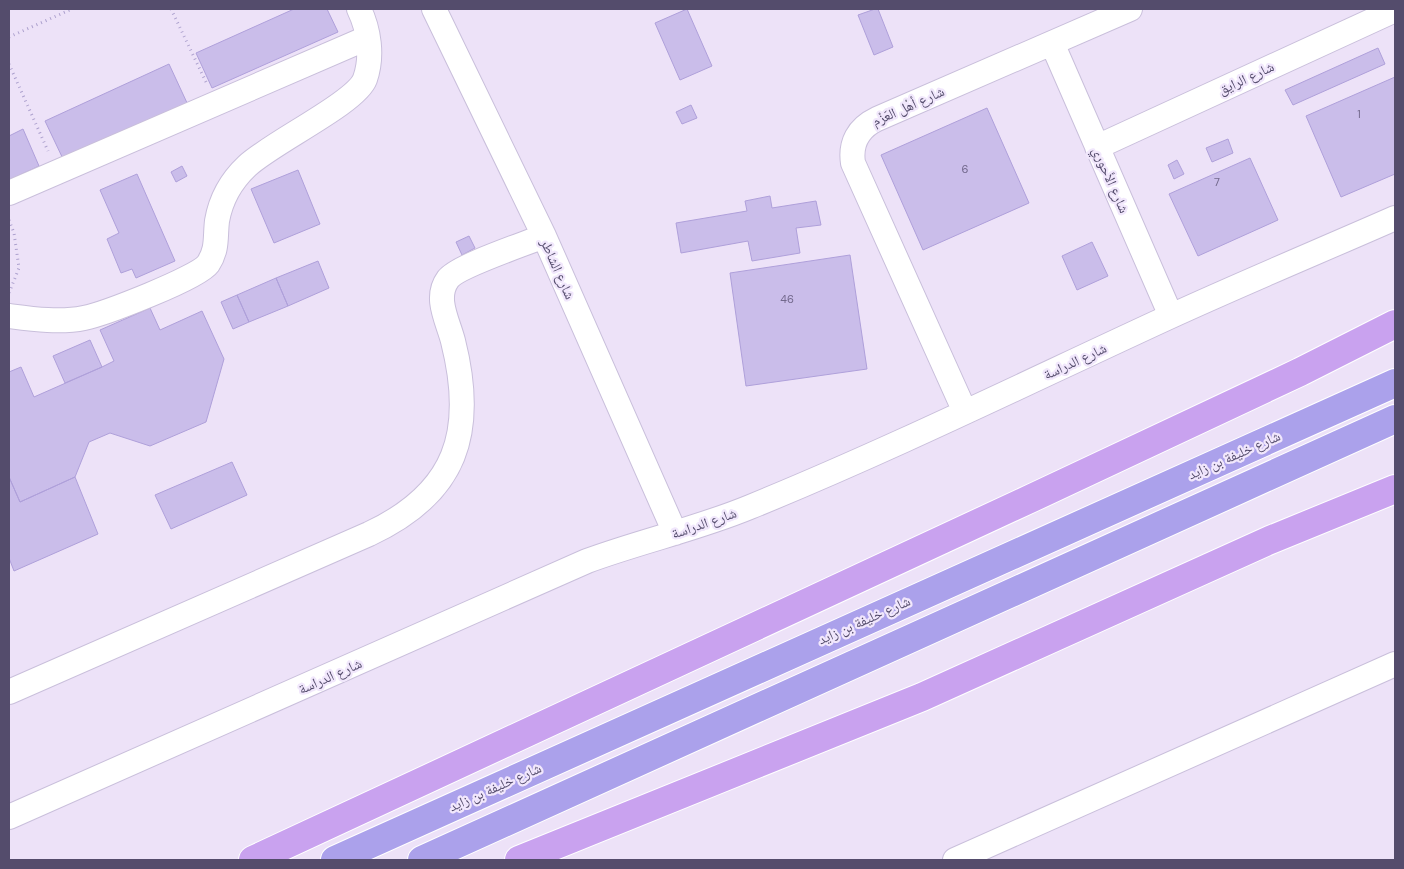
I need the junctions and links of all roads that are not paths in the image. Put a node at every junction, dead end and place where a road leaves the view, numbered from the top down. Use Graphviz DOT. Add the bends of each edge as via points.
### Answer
graph roads {
  1 [pos="359,9"];
  2 [pos="434,9"];
  3 [pos="1130,9"];
  4 [pos="1395,10"];
  5 [pos="367,38"];
  6 [pos="1052,43"];
  7 [pos="1096,146"];
  8 [pos="9,193"];
  9 [pos="1395,218"];
  10 [pos="544,236"];
  11 [pos="9,316"];
  12 [pos="1171,316"];
  13 [pos="1395,324"];
  14 [pos="1395,383"];
  15 [pos="965,412"];
  16 [pos="1395,419"];
  17 [pos="1395,477"];
  18 [pos="1395,489"];
  19 [pos="676,533"];
  20 [pos="1270,540"];
  21 [pos="1395,664"];
  22 [pos="9,692"];
  23 [pos="9,817"];
  24 [pos="253,860"];
  25 [pos="335,860"];
  26 [pos="422,860"];
  27 [pos="519,860"];
  28 [pos="955,860"];
  1 -- 5 [label="street"];
  2 -- 10 [label="street, شارع الشاطر"];
  3 -- 6 [label="street, شارع أهْل العَزْم"];
  4 -- 7 [label="street, شارع الرايق"];
  5 -- 8 [label="street"];
  5 -- 11 [label="street" via="370,51 365,80 352,96 249,164 232,181 222,200 217,222 217,247 208,265 186,280 84,318 34,320"];
  6 -- 7 [label="street, شارع الأحوري"];
  6 -- 15 [label="street, شارع أهْل العَزْم" via="868,123 856,136 853,145 854,163"];
  7 -- 12 [label="street, شارع الأحوري"];
  9 -- 12 [label="street, شارع الدراسة"];
  10 -- 19 [label="street, شارع الشاطر"];
  10 -- 22 [label="street" via="455,272 444,284 441,300 461,382 462,427 454,455 440,481 420,504 396,522"];
  12 -- 15 [label="street, شارع الدراسة"];
  13 -- 24 [label="main road" via="1034,497"];
  14 -- 25 [label="highway, شارع خليفة بن زايد"];
  15 -- 19 [label="street, شارع الدراسة" via="756,504"];
  16 -- 26 [label="highway"];
  17 -- 20 [label="main road" via="1308,516"];
  18 -- 20 [label="main road"];
  19 -- 23 [label="street, شارع الدراسة" via="587,561"];
  20 -- 27 [label="main road" via="922,697"];
  21 -- 28 [label="street"];
}
